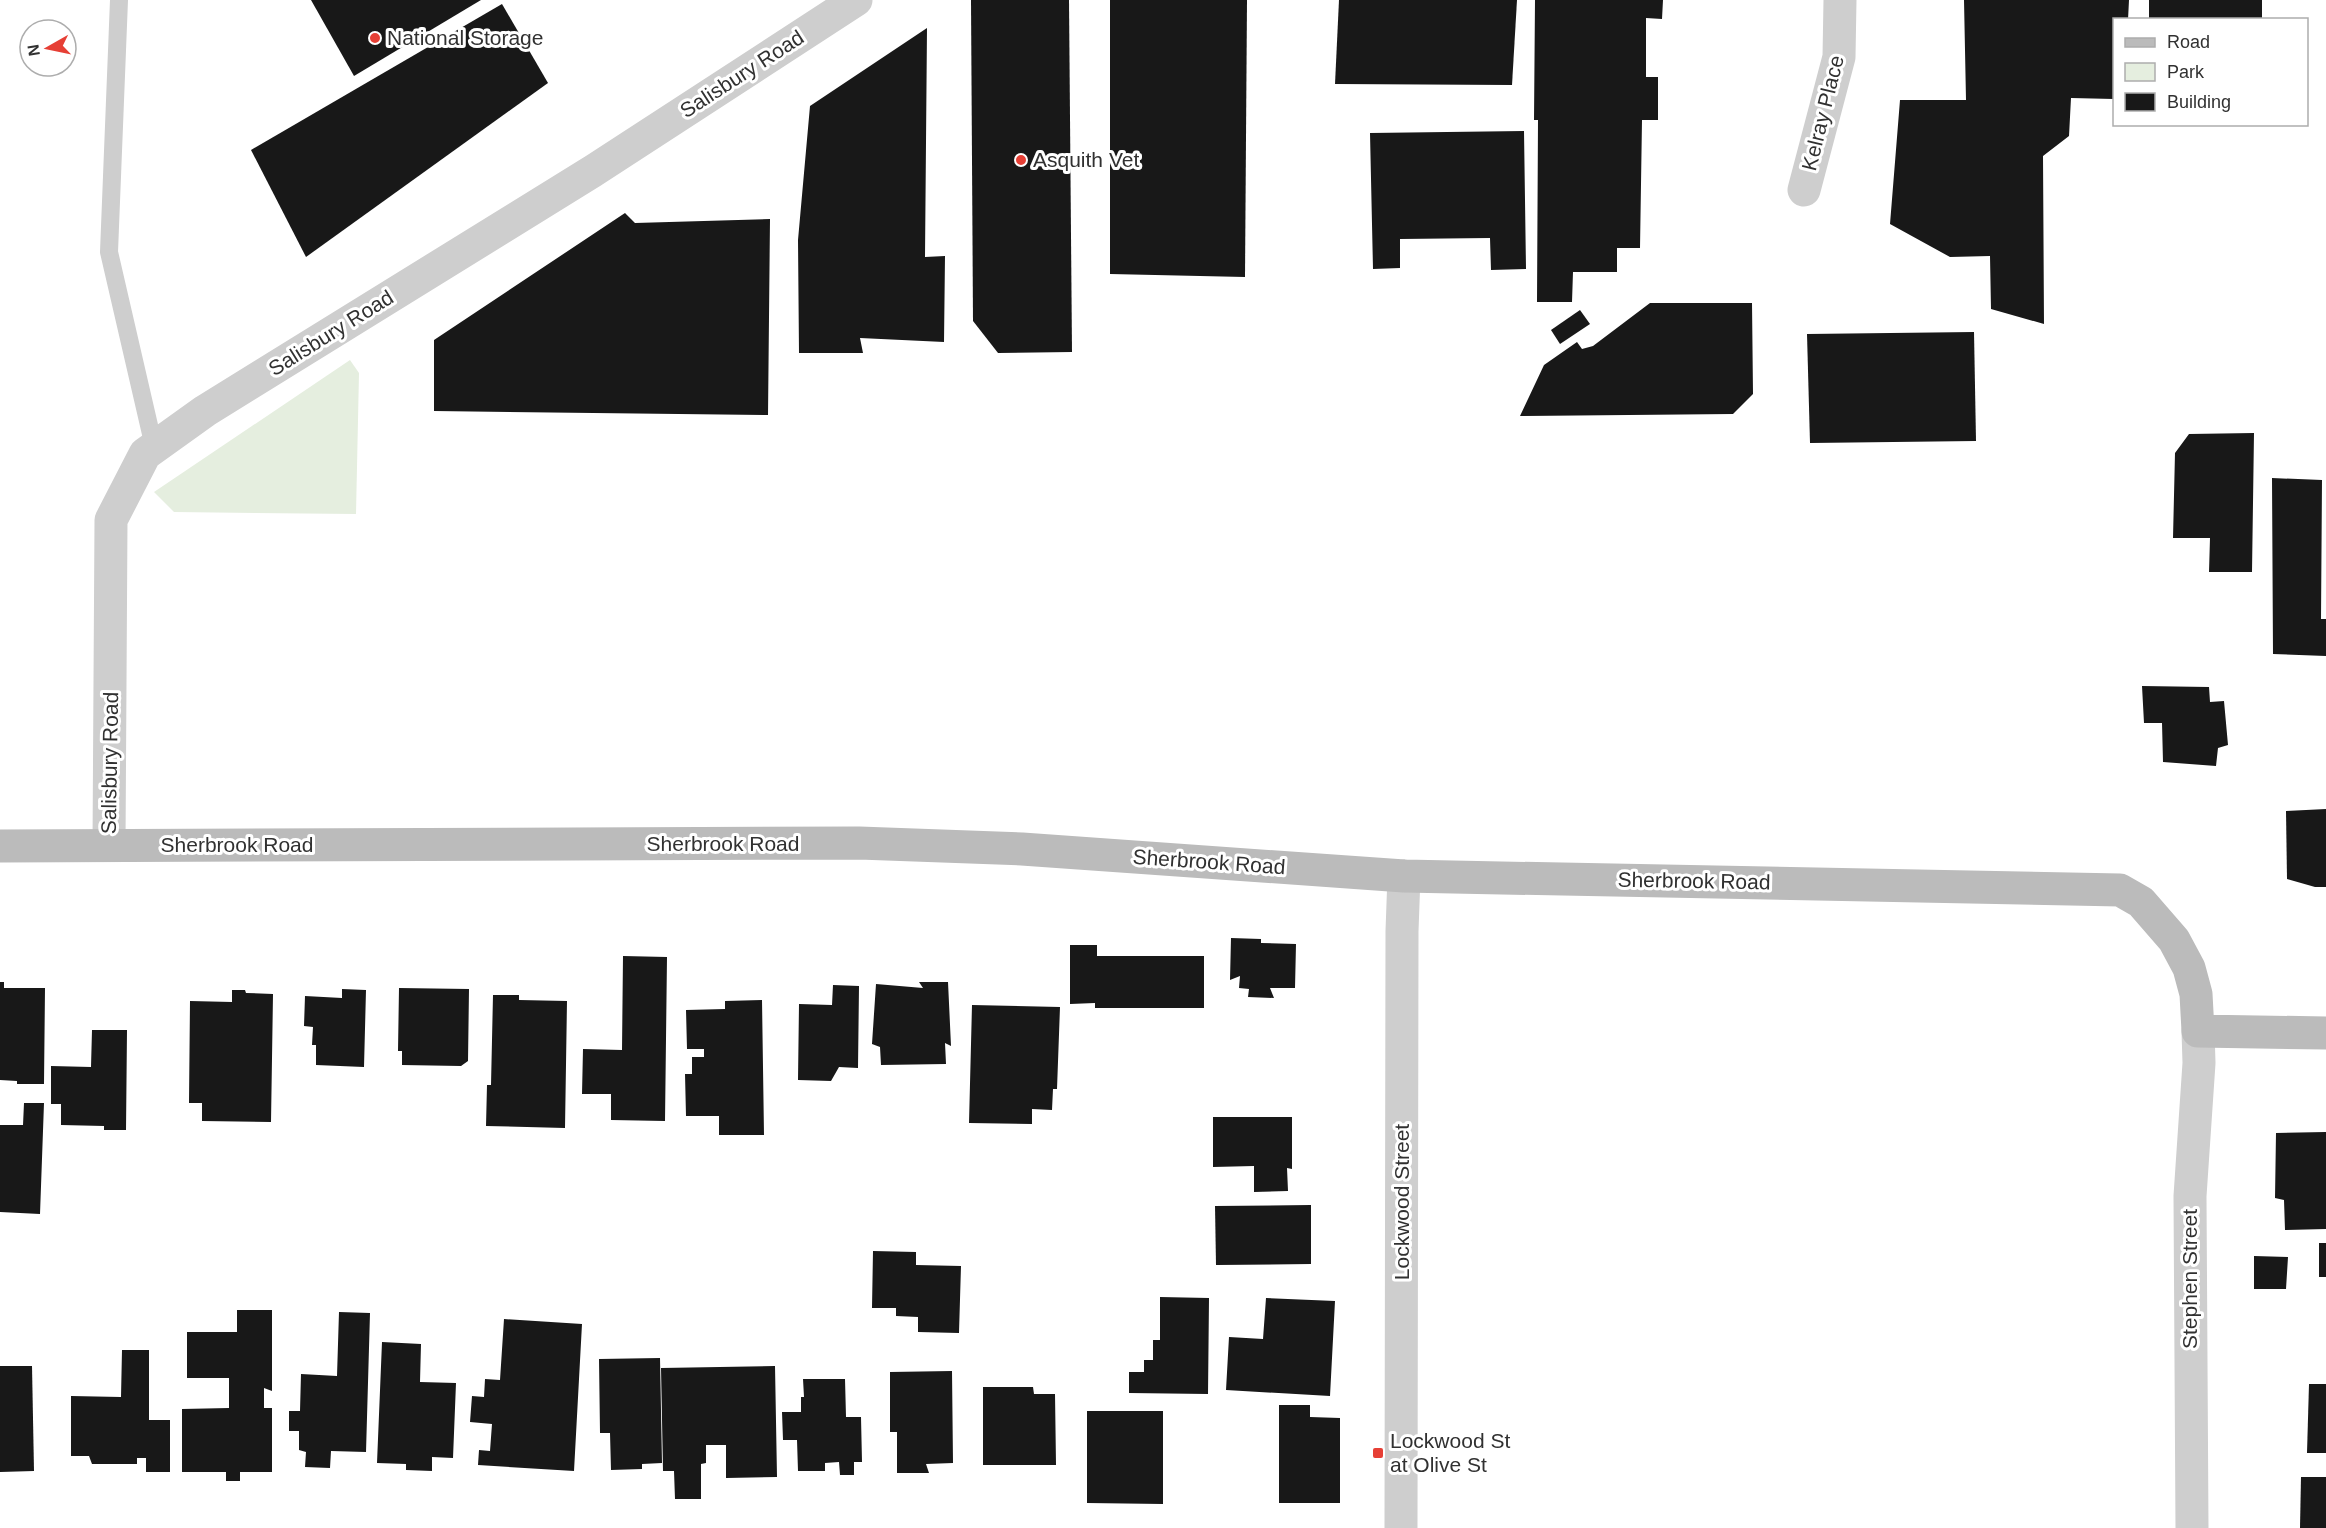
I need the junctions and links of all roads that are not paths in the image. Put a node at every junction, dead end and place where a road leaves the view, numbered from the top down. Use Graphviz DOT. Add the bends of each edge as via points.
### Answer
graph roads {
  1 [pos="119,0"];
  2 [pos="856,0"];
  3 [pos="1840,0"];
  4 [pos="1804,190"];
  5 [pos="154,447"];
  6 [pos="109,845"];
  7 [pos="0,846"];
  8 [pos="1404,876"];
  9 [pos="2198,1031"];
  10 [pos="2326,1033"];
  11 [pos="1401,1528"];
  12 [pos="2192,1528"];
  1 -- 5 [label="lane" via="109,252"];
  2 -- 5 [label="street, Salisbury Road"];
  3 -- 4 [label="street, Kelray Place" via="1839,57"];
  5 -- 6 [label="street, Salisbury Road" via="145,454 111,520"];
  6 -- 7 [label="main road, Sherbrook Road"];
  6 -- 8 [label="main road, Sherbrook Road" via="859,843 1022,849"];
  8 -- 9 [label="main road, Sherbrook Road" via="2120,890 2141,902 2174,940 2196,994"];
  8 -- 11 [label="street, Lockwood Street"];
  9 -- 10 [label="main road"];
  9 -- 12 [label="street, Stephen Street" via="2190,1196"];
}
